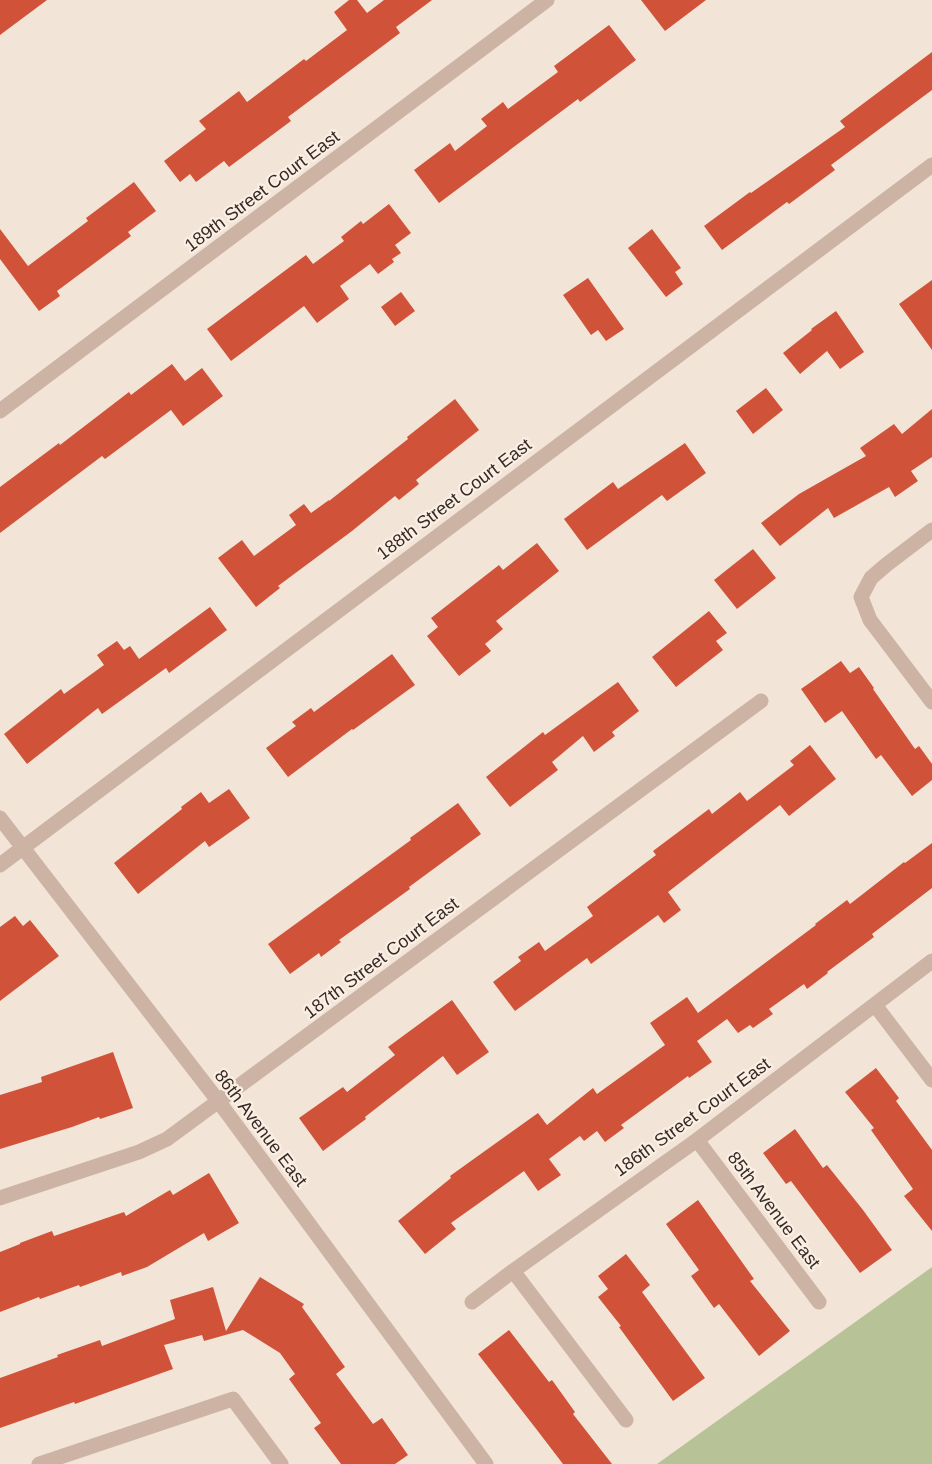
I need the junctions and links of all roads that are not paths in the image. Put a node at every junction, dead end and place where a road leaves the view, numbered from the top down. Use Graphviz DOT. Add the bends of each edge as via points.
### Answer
graph roads {
  1 [pos="547,0"];
  2 [pos="932,165"];
  3 [pos="0,411"];
  4 [pos="932,530"];
  5 [pos="761,701"];
  6 [pos="932,702"];
  7 [pos="0,818"];
  8 [pos="22,848"];
  9 [pos="0,865"];
  10 [pos="932,961"];
  11 [pos="874,1005"];
  12 [pos="932,1080"];
  13 [pos="219,1102"];
  14 [pos="697,1140"];
  15 [pos="0,1198"];
  16 [pos="513,1271"];
  17 [pos="472,1302"];
  18 [pos="819,1302"];
  19 [pos="626,1420"];
  20 [pos="39,1464"];
  21 [pos="281,1464"];
  22 [pos="486,1464"];
  1 -- 3 [label="street, 189th Street Court East"];
  2 -- 8 [label="street, 188th Street Court East"];
  4 -- 6 [label="street" via="871,578 861,597 870,620"];
  5 -- 13 [label="street, 187th Street Court East"];
  7 -- 8 [label="street, 86th Avenue East"];
  8 -- 9 [label="street, 188th Street Court East"];
  8 -- 13 [label="street, 86th Avenue East"];
  10 -- 11 [label="street, 186th Street Court East"];
  11 -- 12 [label="street"];
  11 -- 14 [label="street, 186th Street Court East"];
  13 -- 15 [label="street, 187th Street Court East" via="167,1139 139,1152"];
  13 -- 22 [label="street, 86th Avenue East"];
  14 -- 16 [label="street, 186th Street Court East"];
  14 -- 18 [label="street, 85th Avenue East"];
  16 -- 17 [label="street, 186th Street Court East"];
  16 -- 19 [label="street"];
  20 -- 21 [label="street" via="233,1399"];
}
